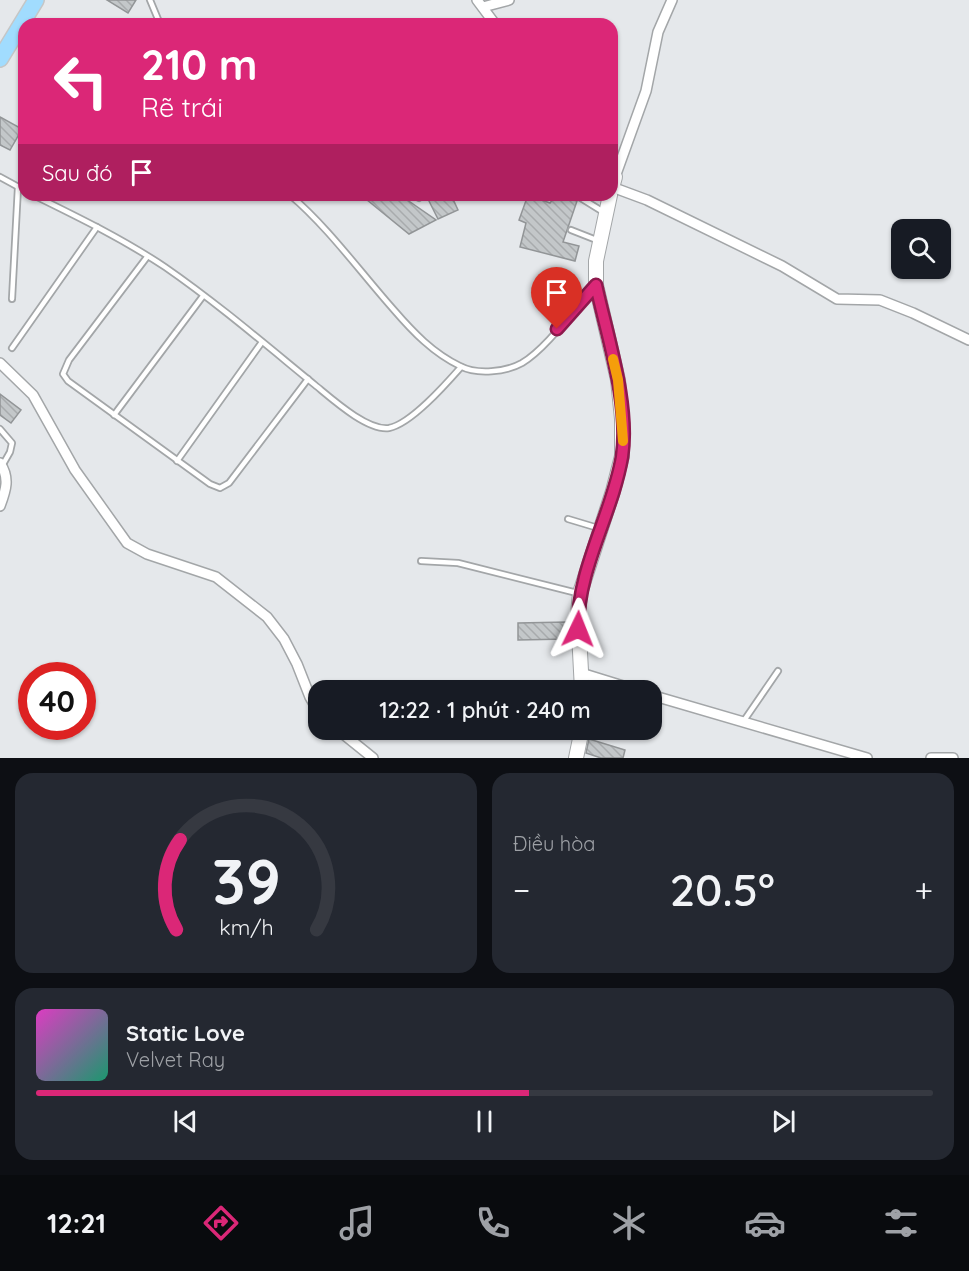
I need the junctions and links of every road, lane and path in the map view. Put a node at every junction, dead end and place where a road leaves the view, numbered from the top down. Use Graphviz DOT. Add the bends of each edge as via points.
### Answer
graph roads {
  1 [pos="36,0"];
  2 [pos="150,0"];
  3 [pos="509,0"];
  4 [pos="672,0"];
  5 [pos="480,4"];
  6 [pos="25,18"];
  7 [pos="158,18"];
  8 [pos="490,18"];
  9 [pos="18,30"];
  10 [pos="0,59"];
  11 [pos="618,168"];
  12 [pos="0,177"];
  13 [pos="618,185"];
  14 [pos="18,187"];
  15 [pos="45,201"];
  16 [pos="296,201"];
  17 [pos="586,201"];
  18 [pos="609,201"];
  19 [pos="606,213"];
  20 [pos="97,227"];
  21 [pos="571,230"];
  22 [pos="600,242"];
  23 [pos="147,257"];
  24 [pos="596,285"];
  25 [pos="203,296"];
  26 [pos="12,299"];
  27 [pos="969,340"];
  28 [pos="262,342"];
  29 [pos="12,348"];
  30 [pos="0,363"];
  31 [pos="461,367"];
  32 [pos="308,379"];
  33 [pos="114,415"];
  34 [pos="0,429"];
  35 [pos="177,461"];
  36 [pos="1,464"];
  37 [pos="0,506"];
  38 [pos="568,519"];
  39 [pos="601,529"];
  40 [pos="422,561"];
  41 [pos="580,594"];
  42 [pos="778,671"];
  43 [pos="581,673"];
  44 [pos="581,680"];
  45 [pos="604,680"];
  46 [pos="308,693"];
  47 [pos="662,699"];
  48 [pos="743,722"];
  49 [pos="351,740"];
  50 [pos="580,740"];
  51 [pos="373,758"];
  52 [pos="576,758"];
  53 [pos="867,758"];
  54 [pos="931,758"];
  55 [pos="949,758"];
  1 -- 6 [label="main road"];
  2 -- 7 [label="lane"];
  3 -- 5 [label="street"];
  4 -- 11 [label="street" via="658,32 646,91"];
  5 -- 8 [label="street"];
  9 -- 10 [label="main road"];
  12 -- 14 [label="lane"];
  13 -- 27 [label="street" via="805,278 837,299 870,298 892,304"];
  14 -- 26 [label="lane"];
  15 -- 20 [label="lane"];
  16 -- 31 [label="lane" via="415,332"];
  17 -- 19 [label="lane"];
  18 -- 19 [label="street"];
  19 -- 22 [label="street"];
  20 -- 23 [label="lane"];
  20 -- 29 [label="lane"];
  21 -- 22 [label="lane"];
  22 -- 24 [label="street"];
  23 -- 25 [label="lane"];
  23 -- 33 [label="lane" via="69,360 63,374"];
  24 -- 31 [label="lane" via="522,363 502,370"];
  24 -- 39 [label="street" via="618,380 623,439 620,465"];
  25 -- 28 [label="lane"];
  25 -- 33 [label="lane"];
  28 -- 32 [label="lane"];
  28 -- 35 [label="lane"];
  30 -- 46 [label="street" via="33,395 75,470 127,543 147,554 221,579 267,617 284,639"];
  31 -- 32 [label="lane" via="412,416 388,428 358,417"];
  32 -- 35 [label="lane" via="229,483 220,488 210,484"];
  33 -- 35 [label="lane"];
  34 -- 36 [label="lane" via="12,443"];
  36 -- 37 [label="street" via="7,488"];
  38 -- 39 [label="lane"];
  39 -- 41 [label="street"];
  40 -- 41 [label="lane" via="465,564"];
  41 -- 43 [label="street"];
  42 -- 48 [label="lane"];
  43 -- 44 [label="street"];
  43 -- 45 [label="street"];
  47 -- 48 [label="street"];
  48 -- 53 [label="street"];
  49 -- 51 [label="street"];
  50 -- 52 [label="street"];
  54 -- 55 [label="street"];
}
